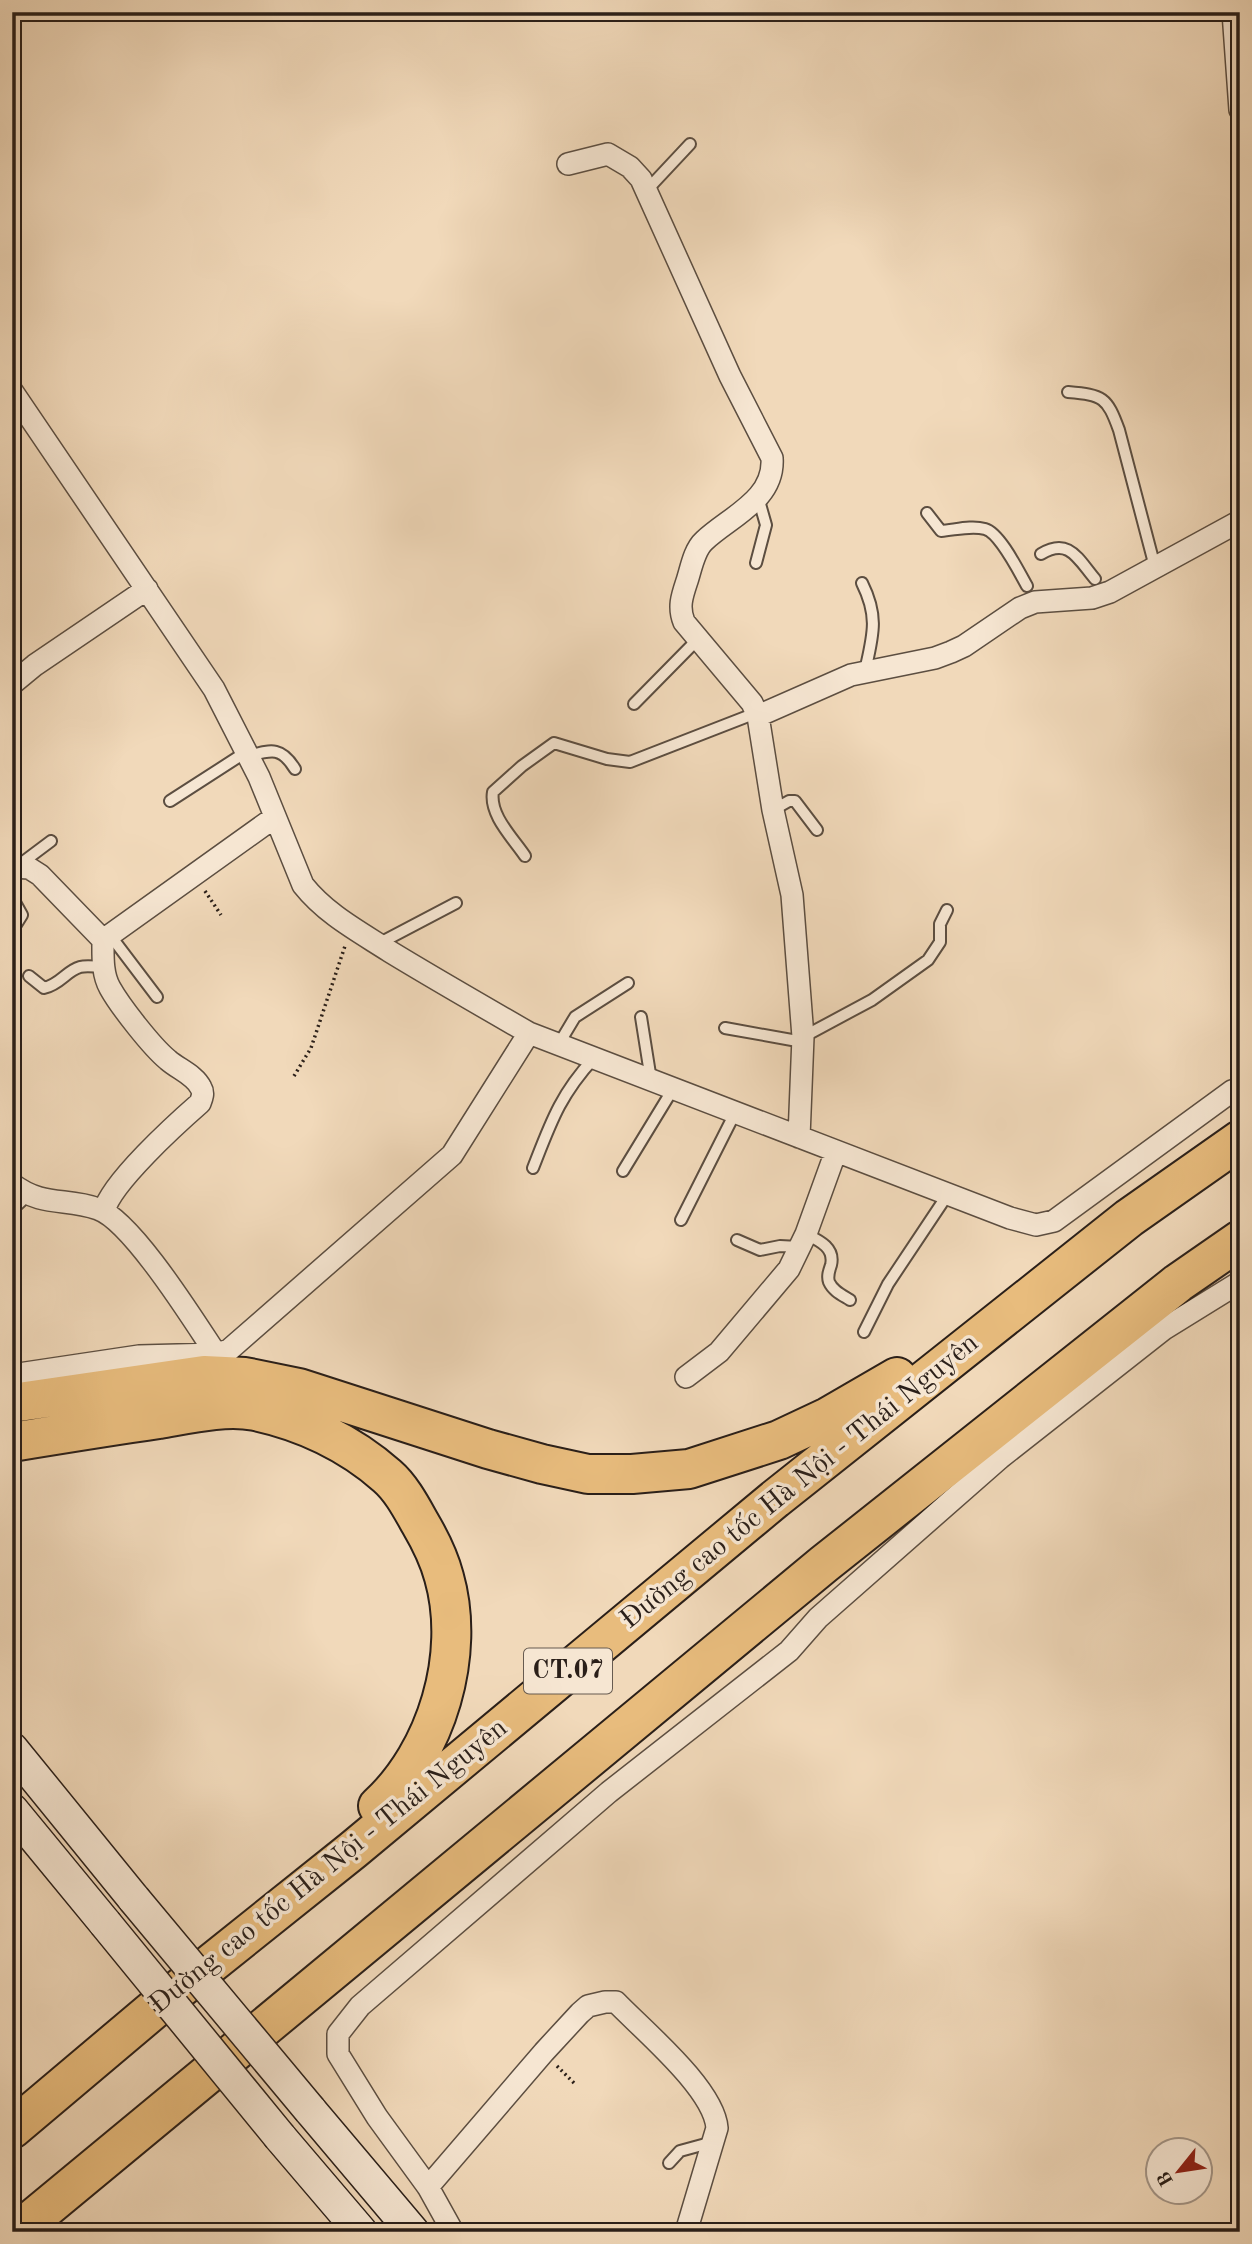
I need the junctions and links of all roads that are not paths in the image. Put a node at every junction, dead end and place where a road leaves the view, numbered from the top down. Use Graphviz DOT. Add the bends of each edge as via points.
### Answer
graph roads {
  1 [pos="1233,12"];
  2 [pos="1240,110"];
  3 [pos="690,144"];
  4 [pos="568,164"];
  5 [pos="646,191"];
  6 [pos="12,391"];
  7 [pos="1068,392"];
  8 [pos="758,497"];
  9 [pos="927,513"];
  10 [pos="1240,521"];
  11 [pos="1041,554"];
  12 [pos="756,563"];
  13 [pos="1155,567"];
  14 [pos="862,583"];
  15 [pos="1098,586"];
  16 [pos="147,589"];
  17 [pos="1031,594"];
  18 [pos="698,639"];
  19 [pos="864,671"];
  20 [pos="12,684"];
  21 [pos="634,704"];
  22 [pos="757,714"];
  23 [pos="247,754"];
  24 [pos="295,769"];
  25 [pos="170,801"];
  26 [pos="773,810"];
  27 [pos="275,817"];
  28 [pos="817,830"];
  29 [pos="51,841"];
  30 [pos="525,856"];
  31 [pos="14,867"];
  32 [pos="12,897"];
  33 [pos="456,903"];
  34 [pos="947,910"];
  35 [pos="12,931"];
  36 [pos="106,938"];
  37 [pos="378,944"];
  38 [pos="104,967"];
  39 [pos="29,976"];
  40 [pos="628,983"];
  41 [pos="157,997"];
  42 [pos="641,1017"];
  43 [pos="725,1028"];
  44 [pos="529,1033"];
  45 [pos="803,1040"];
  46 [pos="555,1043"];
  47 [pos="594,1058"];
  48 [pos="651,1080"];
  49 [pos="673,1089"];
  50 [pos="1240,1089"];
  51 [pos="735,1112"];
  52 [pos="799,1138"];
  53 [pos="1240,1140"];
  54 [pos="836,1151"];
  55 [pos="533,1168"];
  56 [pos="623,1171"];
  57 [pos="20,1189"];
  58 [pos="948,1194"];
  59 [pos="12,1210"];
  60 [pos="104,1212"];
  61 [pos="1129,1218"];
  62 [pos="681,1220"];
  63 [pos="1240,1240"];
  64 [pos="737,1241"];
  65 [pos="803,1241"];
  66 [pos="1240,1282"];
  67 [pos="850,1300"];
  68 [pos="864,1332"];
  69 [pos="216,1353"];
  70 [pos="12,1375"];
  71 [pos="686,1377"];
  72 [pos="12,1403"];
  73 [pos="12,1442"];
  74 [pos="789,1592"];
  75 [pos="12,1749"];
  76 [pos="12,1810"];
  77 [pos="12,2118"];
  78 [pos="12,2129"];
  79 [pos="713,2142"];
  80 [pos="669,2163"];
  81 [pos="428,2187"];
  82 [pos="17,2232"];
  83 [pos="57,2232"];
  84 [pos="361,2232"];
  85 [pos="413,2232"];
  86 [pos="453,2232"];
  87 [pos="686,2232"];
  1 -- 2 [label="street"];
  3 -- 5 [label="lane"];
  4 -- 5 [label="street" via="608,154 630,167"];
  5 -- 8 [label="street" via="772,458 769,482"];
  6 -- 16 [label="street"];
  7 -- 13 [label="lane" via="1096,395 1112,411"];
  8 -- 12 [label="lane" via="766,525"];
  8 -- 18 [label="street" via="698,550 679,611"];
  9 -- 17 [label="lane" via="941,531 989,530"];
  10 -- 13 [label="street"];
  11 -- 15 [label="lane" via="1052,547 1067,549"];
  13 -- 15 [label="street"];
  14 -- 19 [label="lane" via="874,618"];
  15 -- 17 [label="street" via="1092,598"];
  16 -- 20 [label="street"];
  16 -- 23 [label="street" via="214,688"];
  17 -- 19 [label="street" via="951,652"];
  18 -- 21 [label="lane"];
  18 -- 22 [label="street"];
  19 -- 22 [label="street"];
  22 -- 26 [label="street"];
  22 -- 30 [label="lane" via="630,762 554,743 493,792 495,812"];
  23 -- 24 [label="lane" via="280,752"];
  23 -- 25 [label="lane"];
  23 -- 27 [label="street"];
  26 -- 28 [label="lane" via="795,801"];
  26 -- 45 [label="street" via="792,895"];
  27 -- 36 [label="street"];
  27 -- 37 [label="street" via="303,885 314,899"];
  29 -- 31 [label="lane"];
  31 -- 36 [label="street" via="40,875"];
  32 -- 35 [label="lane" via="22,915"];
  33 -- 37 [label="lane"];
  34 -- 45 [label="lane" via="940,924 940,942 928,960 872,1000"];
  36 -- 38 [label="street"];
  36 -- 41 [label="lane"];
  37 -- 44 [label="street"];
  38 -- 39 [label="lane" via="83,965 44,988"];
  38 -- 60 [label="street" via="122,1006 168,1060 195,1080 203,1097 157,1142 111,1196"];
  40 -- 46 [label="lane" via="575,1017"];
  42 -- 48 [label="lane"];
  43 -- 45 [label="lane"];
  44 -- 46 [label="street"];
  44 -- 69 [label="street" via="452,1155 229,1350"];
  45 -- 52 [label="street"];
  46 -- 47 [label="street"];
  47 -- 48 [label="street"];
  47 -- 55 [label="lane" via="568,1088"];
  48 -- 49 [label="street"];
  49 -- 51 [label="street"];
  49 -- 56 [label="lane"];
  50 -- 58 [label="street" via="1045,1225 1010,1218"];
  51 -- 52 [label="street"];
  51 -- 62 [label="lane"];
  52 -- 54 [label="street"];
  53 -- 61 [label="highway, Đường cao tốc Hà Nội - Thái Nguyên / CT.07"];
  54 -- 58 [label="street"];
  54 -- 65 [label="street"];
  57 -- 59 [label="lane"];
  57 -- 60 [label="street" via="42,1200"];
  58 -- 68 [label="lane" via="888,1284"];
  60 -- 69 [label="street" via="137,1243"];
  61 -- 72 [label="highway" via="1012,1288 897,1377 828,1417 779,1440 689,1469 588,1474 488,1449 299,1388 245,1377 204,1375"];
  61 -- 78 [label="highway, Đường cao tốc Hà Nội - Thái Nguyên / CT.07" via="775,1499"];
  63 -- 74 [label="highway, CT.07" via="1178,1283"];
  64 -- 65 [label="lane" via="760,1250"];
  65 -- 67 [label="lane" via="819,1240 831,1252 830,1283"];
  65 -- 71 [label="street" via="789,1269 719,1352"];
  66 -- 81 [label="street" via="1164,1329 1000,1458 818,1618 789,1651 609,1791 360,2006 338,2034 338,2054"];
  69 -- 70 [label="street" via="139,1356"];
  73 -- 77 [label="highway" via="206,1411 252,1410 294,1422 328,1436 388,1477 433,1545 451,1612 450,1653 440,1707 408,1771 381,1803 142,1997"];
  74 -- 82 [label="highway, CT.07"];
  74 -- 83 [label="highway" via="710,1682 118,2171 82,2202"];
  75 -- 85 [label="main road, bridge"];
  76 -- 84 [label="main road, bridge"];
  79 -- 80 [label="lane" via="688,2147"];
  79 -- 81 [label="street" via="717,2119 699,2088 616,2003 605,2002 580,2013"];
  79 -- 87 [label="street"];
  81 -- 86 [label="street"];
}
